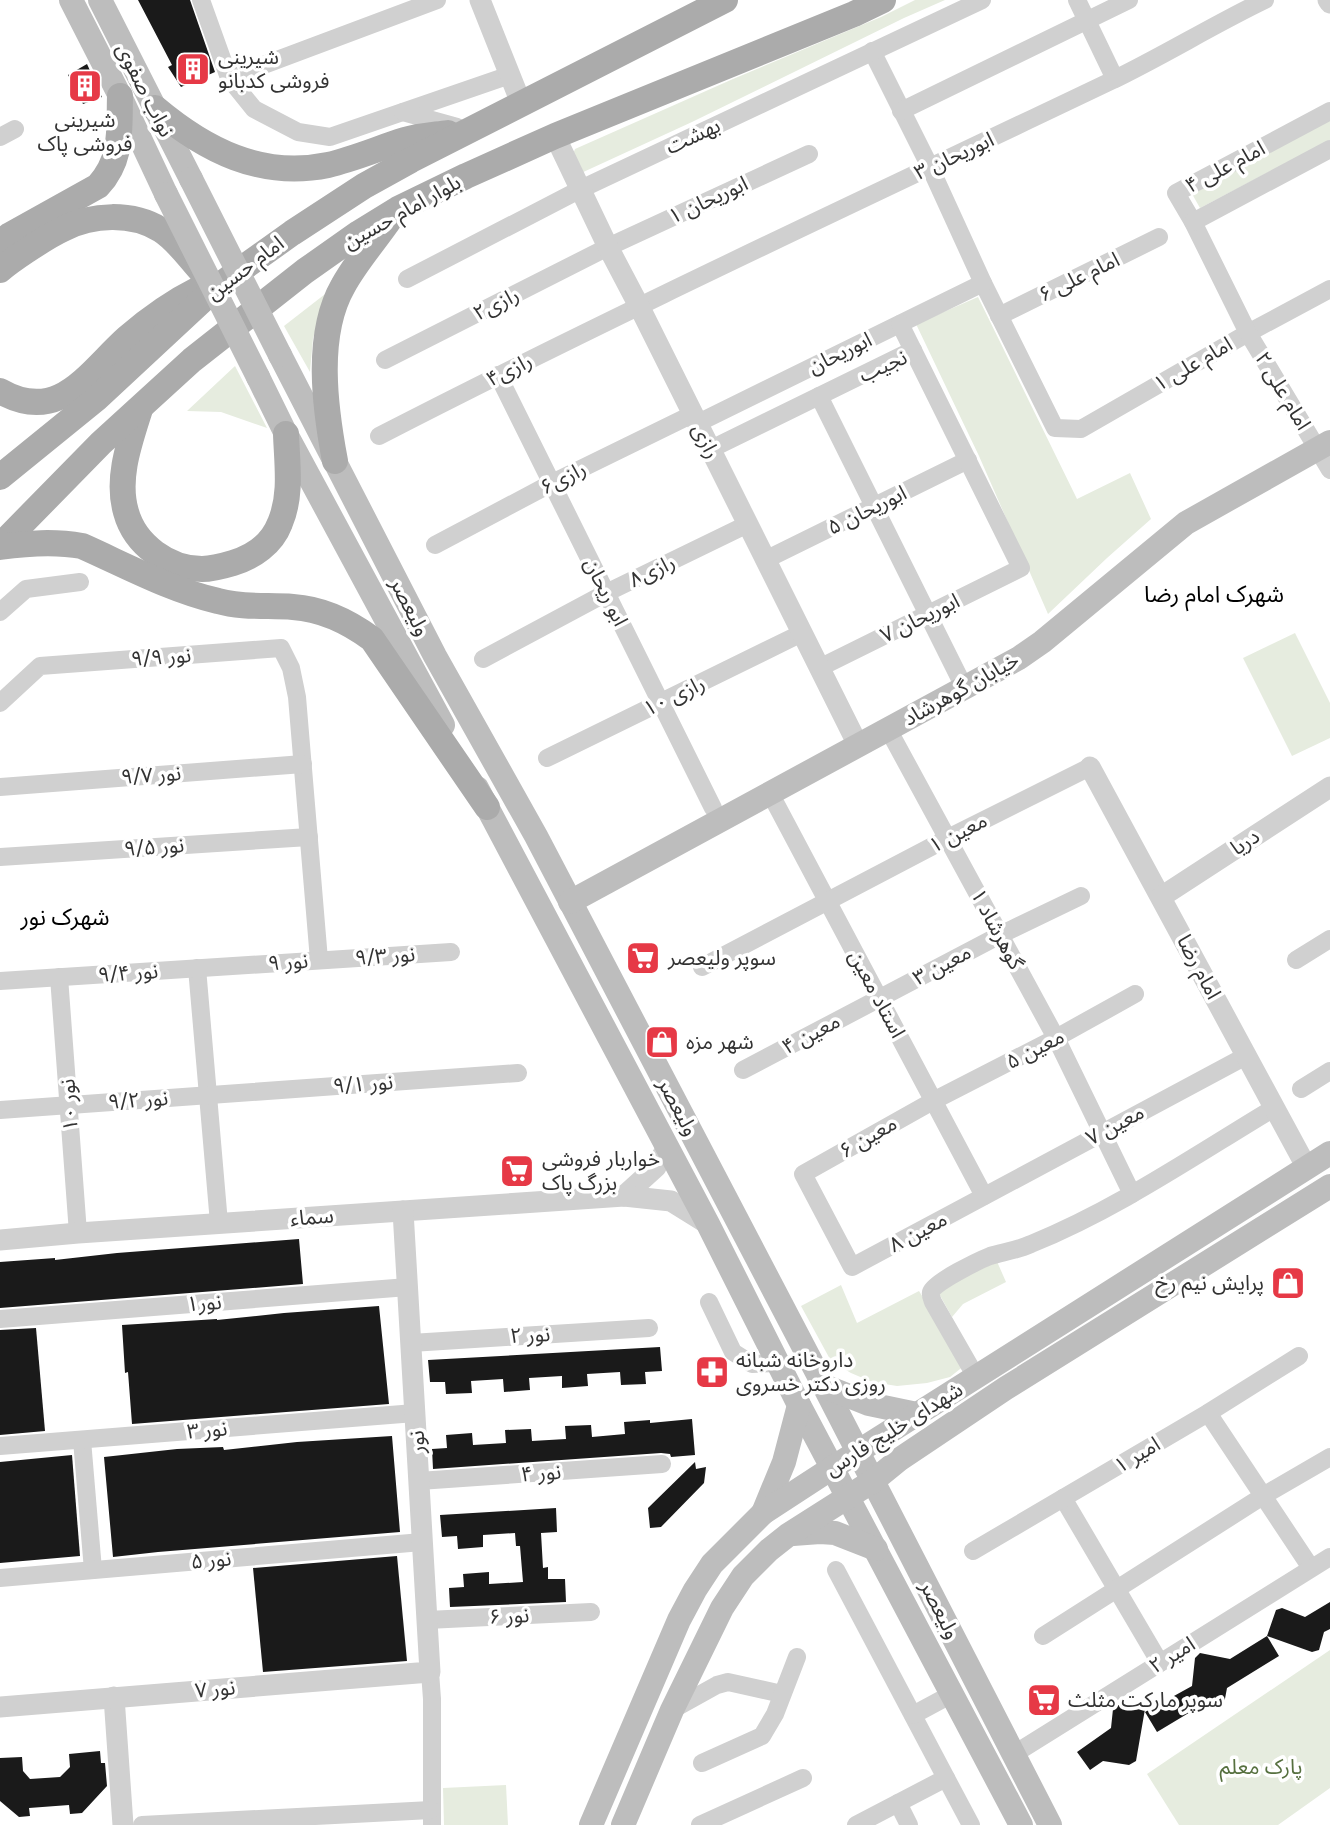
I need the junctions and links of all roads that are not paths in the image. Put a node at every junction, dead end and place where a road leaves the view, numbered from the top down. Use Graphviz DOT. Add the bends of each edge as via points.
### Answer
graph roads {
  1 [pos="71,0"];
  2 [pos="100,0"];
  3 [pos="201,0"];
  4 [pos="437,0"];
  5 [pos="480,0"];
  6 [pos="725,0"];
  7 [pos="883,0"];
  8 [pos="982,0"];
  9 [pos="1077,0"];
  10 [pos="1129,0"];
  11 [pos="1265,0"];
  12 [pos="1087,20"];
  13 [pos="872,51"];
  14 [pos="510,75"];
  15 [pos="229,78"];
  16 [pos="1115,79"];
  17 [pos="120,96"];
  18 [pos="521,103"];
  19 [pos="155,108"];
  20 [pos="901,111"];
  21 [pos="1330,111"];
  22 [pos="403,112"];
  23 [pos="467,130"];
  24 [pos="555,136"];
  25 [pos="1330,149"];
  26 [pos="808,154"];
  27 [pos="930,167"];
  28 [pos="581,189"];
  29 [pos="398,209"];
  30 [pos="1193,222"];
  31 [pos="1159,237"];
  32 [pos="0,242"];
  33 [pos="608,247"];
  34 [pos="250,263"];
  35 [pos="0,270"];
  36 [pos="407,279"];
  37 [pos="209,280"];
  38 [pos="983,283"];
  39 [pos="1330,289"];
  40 [pos="639,306"];
  41 [pos="999,316"];
  42 [pos="900,324"];
  43 [pos="1248,333"];
  44 [pos="913,350"];
  45 [pos="280,355"];
  46 [pos="384,360"];
  47 [pos="498,375"];
  48 [pos="0,391"];
  49 [pos="819,396"];
  50 [pos="141,407"];
  51 [pos="695,419"];
  52 [pos="286,434"];
  53 [pos="379,436"];
  54 [pos="710,449"];
  55 [pos="1326,454"];
  56 [pos="968,460"];
  57 [pos="335,461"];
  58 [pos="0,477"];
  59 [pos="552,483"];
  60 [pos="874,506"];
  61 [pos="747,523"];
  62 [pos="435,545"];
  63 [pos="0,546"];
  64 [pos="765,560"];
  65 [pos="1021,568"];
  66 [pos="80,582"];
  67 [pos="606,593"];
  68 [pos="0,612"];
  69 [pos="928,614"];
  70 [pos="802,633"];
  71 [pos="281,648"];
  72 [pos="483,659"];
  73 [pos="819,668"];
  74 [pos="964,687"];
  75 [pos="661,702"];
  76 [pos="0,703"];
  77 [pos="888,729"];
  78 [pos="858,745"];
  79 [pos="547,758"];
  80 [pos="303,764"];
  81 [pos="1090,768"];
  82 [pos="0,787"];
  83 [pos="1330,788"];
  84 [pos="770,793"];
  85 [pos="487,807"];
  86 [pos="713,808"];
  87 [pos="309,837"];
  88 [pos="948,838"];
  89 [pos="0,857"];
  90 [pos="1081,896"];
  91 [pos="1161,897"];
  92 [pos="827,901"];
  93 [pos="570,902"];
  94 [pos="1000,935"];
  95 [pos="1330,939"];
  96 [pos="451,952"];
  97 [pos="319,960"];
  98 [pos="1296,960"];
  99 [pos="702,967"];
  100 [pos="197,968"];
  101 [pos="59,977"];
  102 [pos="0,981"];
  103 [pos="1135,994"];
  104 [pos="879,998"];
  105 [pos="1056,1038"];
  106 [pos="1246,1056"];
  107 [pos="743,1070"];
  108 [pos="1330,1071"];
  109 [pos="518,1073"];
  110 [pos="1301,1089"];
  111 [pos="207,1095"];
  112 [pos="933,1101"];
  113 [pos="69,1105"];
  114 [pos="1273,1108"];
  115 [pos="0,1110"];
  116 [pos="1101,1132"];
  117 [pos="667,1147"];
  118 [pos="1330,1153"];
  119 [pos="1307,1168"];
  120 [pos="1330,1186"];
  121 [pos="1132,1194"];
  122 [pos="624,1196"];
  123 [pos="984,1196"];
  124 [pos="403,1211"];
  125 [pos="219,1223"];
  126 [pos="708,1224"];
  127 [pos="78,1233"];
  128 [pos="0,1240"];
  129 [pos="852,1267"];
  130 [pos="408,1287"];
  131 [pos="709,1302"];
  132 [pos="0,1319"];
  133 [pos="649,1328"];
  134 [pos="411,1343"];
  135 [pos="1299,1356"];
  136 [pos="778,1363"];
  137 [pos="976,1377"];
  138 [pos="824,1386"];
  139 [pos="799,1405"];
  140 [pos="415,1413"];
  141 [pos="1208,1413"];
  142 [pos="917,1414"];
  143 [pos="82,1440"];
  144 [pos="0,1446"];
  145 [pos="858,1451"];
  146 [pos="1330,1457"];
  147 [pos="662,1464"];
  148 [pos="832,1468"];
  149 [pos="419,1481"];
  150 [pos="873,1481"];
  151 [pos="1263,1496"];
  152 [pos="848,1498"];
  153 [pos="1063,1498"];
  154 [pos="763,1513"];
  155 [pos="788,1535"];
  156 [pos="422,1542"];
  157 [pos="876,1549"];
  158 [pos="973,1551"];
  159 [pos="1330,1557"];
  160 [pos="1311,1568"];
  161 [pos="93,1570"];
  162 [pos="836,1570"];
  163 [pos="0,1578"];
  164 [pos="1117,1589"];
  165 [pos="591,1612"];
  166 [pos="427,1620"];
  167 [pos="1043,1636"];
  168 [pos="797,1657"];
  169 [pos="1160,1662"];
  170 [pos="430,1672"];
  171 [pos="952,1694"];
  172 [pos="782,1695"];
  173 [pos="114,1698"];
  174 [pos="0,1707"];
  175 [pos="671,1710"];
  176 [pos="913,1714"];
  177 [pos="1014,1754"];
  178 [pos="702,1763"];
  179 [pos="803,1778"];
  180 [pos="946,1778"];
  181 [pos="898,1803"];
  182 [pos="432,1817"];
  183 [pos="123,1825"];
  184 [pos="142,1825"];
  185 [pos="591,1825"];
  186 [pos="623,1825"];
  187 [pos="699,1825"];
  188 [pos="856,1825"];
  189 [pos="909,1825"];
  190 [pos="971,1825"];
  191 [pos="1021,1825"];
  192 [pos="1050,1825"];
  1 -- 17 [label="main road, نواب صفوی"];
  2 -- 19 [label="main road, نواب صفوی"];
  3 -- 15 [label="street"];
  4 -- 15 [label="street"];
  5 -- 14 [label="street"];
  6 -- 18 [label="main road"];
  7 -- 24 [label="main road, بلوار امام حسین"];
  8 -- 13 [label="street, بهشت"];
  9 -- 12 [label="street"];
  10 -- 12 [label="street"];
  11 -- 16 [label="street, ابوریحان ۳"];
  12 -- 16 [label="street"];
  12 -- 20 [label="street"];
  13 -- 20 [label="street"];
  13 -- 28 [label="street, بهشت"];
  14 -- 18 [label="street"];
  14 -- 22 [label="street"];
  15 -- 22 [label="street" via="254,109 299,132 330,137"];
  16 -- 27 [label="street, ابوریحان ۳"];
  17 -- 32 [label="main road" via="118,144 107,176 98,186"];
  17 -- 37 [label="main road, نواب صفوی, bridge"];
  18 -- 23 [label="main road, امام حسین"];
  19 -- 23 [label="main road" via="223,154 273,168 326,165 408,139"];
  19 -- 45 [label="main road, نواب صفوی, bridge"];
  20 -- 27 [label="street"];
  21 -- 30 [label="street, امام علی ۴" via="1176,193"];
  22 -- 23 [label="street"];
  23 -- 34 [label="main road, امام حسین" via="363,186"];
  24 -- 28 [label="street, رازی"];
  24 -- 29 [label="main road, بلوار امام حسین"];
  25 -- 30 [label="street, امام علی ۴"];
  26 -- 33 [label="street, ابوریحان ۱"];
  27 -- 38 [label="street"];
  27 -- 40 [label="street, ابوریحان ۳"];
  28 -- 33 [label="street, رازی"];
  28 -- 36 [label="street, بهشت"];
  29 -- 50 [label="main road, بلوار امام حسین" via="305,271 192,360"];
  29 -- 57 [label="main road" via="342,287 326,336"];
  30 -- 43 [label="street, امام علی ۲"];
  31 -- 41 [label="street, امام علی ۶"];
  33 -- 40 [label="street, رازی"];
  33 -- 46 [label="street, رازی۲"];
  34 -- 48 [label="main road" via="168,307 127,338 88,378 59,397 32,403"];
  34 -- 58 [label="main road, امام حسین"];
  35 -- 37 [label="main road" via="65,228 128,218 162,231"];
  37 -- 52 [label="main road, ولیعصر, bridge"];
  38 -- 41 [label="street"];
  38 -- 42 [label="street, ابوریحان"];
  39 -- 43 [label="street, امام علی ۱"];
  40 -- 47 [label="street, رازی۴"];
  40 -- 51 [label="street, رازی"];
  41 -- 43 [label="street, امام علی ۱" via="1055,428 1081,429"];
  42 -- 44 [label="street"];
  42 -- 51 [label="street, ابوریحان"];
  43 -- 55 [label="street, امام علی ۲"];
  44 -- 49 [label="street, نجیب"];
  44 -- 56 [label="street, نجیب"];
  45 -- 57 [label="main road, ولیعصر"];
  47 -- 53 [label="street, رازی۴"];
  47 -- 59 [label="street, ابو ریحان"];
  49 -- 54 [label="street, نجیب"];
  49 -- 60 [label="street"];
  50 -- 52 [label="main road" via="123,478 127,515 151,550 182,566 200,569 237,562 270,540 279,526 288,488"];
  50 -- 63 [label="main road, بلوار امام حسین"];
  51 -- 54 [label="street, رازی"];
  51 -- 59 [label="street, رازی۶"];
  52 -- 85 [label="main road, ولیعصر"];
  54 -- 61 [label="street, رازی"];
  55 -- 74 [label="main road, خیابان گوهرشاد" via="1186,523 1042,642"];
  56 -- 60 [label="street, ابوریحان ۵"];
  56 -- 65 [label="street, نجیب"];
  57 -- 93 [label="main road, ولیعصر"];
  59 -- 62 [label="street, رازی۶"];
  59 -- 67 [label="street, ابو ریحان"];
  60 -- 64 [label="street, ابوریحان ۵"];
  60 -- 69 [label="street"];
  61 -- 64 [label="street, رازی"];
  61 -- 67 [label="street, رازی۸"];
  63 -- 85 [label="main road" via="40,542 82,546 222,603 310,609 341,619 372,639"];
  64 -- 70 [label="street, رازی"];
  65 -- 69 [label="street, ابوریحان ۷"];
  66 -- 68 [label="street" via="26,589"];
  67 -- 72 [label="street, رازی۸"];
  67 -- 75 [label="street, ابو ریحان"];
  69 -- 73 [label="street, ابوریحان ۷"];
  69 -- 74 [label="street"];
  70 -- 73 [label="street, رازی"];
  70 -- 75 [label="street, رازی ۱۰"];
  71 -- 76 [label="street, نور ۹/۹" via="40,666"];
  71 -- 80 [label="street, نور ۹" via="297,697"];
  73 -- 78 [label="street, رازی"];
  74 -- 77 [label="main road, خیابان گوهرشاد"];
  75 -- 79 [label="street, رازی ۱۰"];
  75 -- 86 [label="street, ابو ریحان"];
  77 -- 78 [label="main road, خیابان گوهرشاد"];
  77 -- 88 [label="street, گوهرشاد ۱"];
  78 -- 84 [label="main road, خیابان گوهرشاد"];
  80 -- 82 [label="street, نور ۹/۷"];
  80 -- 87 [label="street, نور ۹"];
  81 -- 88 [label="street, معین ۱"];
  81 -- 91 [label="street, امام رضا"];
  83 -- 91 [label="street, دریا"];
  84 -- 92 [label="street, استاد معین"];
  84 -- 93 [label="main road, خیابان گوهرشاد"];
  85 -- 117 [label="main road, ولیعصر"];
  87 -- 89 [label="street, نور ۹/۵"];
  87 -- 97 [label="street, نور ۹"];
  88 -- 92 [label="street, معین ۱"];
  88 -- 94 [label="street, گوهرشاد ۱"];
  90 -- 94 [label="street, معین ۳"];
  91 -- 106 [label="street, امام رضا"];
  92 -- 99 [label="street, معین ۱"];
  92 -- 104 [label="street, استاد معین"];
  93 -- 138 [label="main road, ولیعصر"];
  94 -- 104 [label="street, معین ۳"];
  94 -- 105 [label="street, گوهرشاد ۱"];
  95 -- 98 [label="street"];
  96 -- 97 [label="street, نور ۹/۳"];
  97 -- 100 [label="street, نور ۹"];
  100 -- 101 [label="street, نور ۹/۴"];
  100 -- 111 [label="street"];
  101 -- 102 [label="street, نور ۹/۴"];
  101 -- 113 [label="street, نور ۱۰"];
  103 -- 105 [label="street, معین ۵"];
  104 -- 107 [label="street, معین ۴"];
  104 -- 112 [label="street, استاد معین"];
  105 -- 112 [label="street, معین ۵"];
  105 -- 116 [label="street, گوهرشاد ۱"];
  106 -- 114 [label="street, امام رضا"];
  106 -- 116 [label="street, معین ۷"];
  108 -- 110 [label="street"];
  109 -- 111 [label="street, نور ۹/۱"];
  111 -- 113 [label="street, نور ۹/۲"];
  111 -- 125 [label="street"];
  112 -- 123 [label="street, استاد معین"];
  112 -- 129 [label="street, معین ۶" via="803,1174"];
  113 -- 115 [label="street, نور ۹/۲"];
  113 -- 127 [label="street, نور ۱۰"];
  114 -- 119 [label="street, امام رضا"];
  114 -- 121 [label="street"];
  116 -- 121 [label="street, گوهرشاد ۱"];
  116 -- 123 [label="street, معین ۷"];
  117 -- 122 [label="street" via="656,1167"];
  117 -- 126 [label="main road, ولیعصر"];
  118 -- 119 [label="main road, شهدای خلیج فارس"];
  119 -- 137 [label="main road, شهدای خلیج فارس"];
  120 -- 150 [label="main road, شهدای خلیج فارس" via="1006,1388"];
  121 -- 137 [label="street" via="1041,1240 988,1257 932,1291 933,1302"];
  122 -- 124 [label="street, سماء"];
  122 -- 126 [label="street, سماء" via="671,1201"];
  123 -- 129 [label="street, معین ۸"];
  124 -- 125 [label="street, سماء"];
  124 -- 130 [label="street, نور"];
  125 -- 127 [label="street, سماء"];
  126 -- 136 [label="main road, ولیعصر"];
  127 -- 128 [label="street, سماء"];
  130 -- 132 [label="street, نور۱"];
  130 -- 134 [label="street, نور"];
  131 -- 136 [label="street" via="733,1352 752,1364"];
  133 -- 134 [label="street, نور ۲"];
  134 -- 140 [label="street, نور"];
  135 -- 141 [label="street, امیر ۱"];
  136 -- 139 [label="main road, ولیعصر"];
  137 -- 142 [label="main road, شهدای خلیج فارس"];
  138 -- 142 [label="main road" via="869,1404"];
  138 -- 145 [label="main road, ولیعصر"];
  139 -- 148 [label="main road, ولیعصر"];
  139 -- 154 [label="main road" via="784,1462"];
  140 -- 143 [label="street, نور ۳"];
  140 -- 149 [label="street, نور"];
  141 -- 151 [label="street"];
  141 -- 153 [label="street, امیر ۱"];
  142 -- 145 [label="main road, شهدای خلیج فارس"];
  143 -- 144 [label="street, نور ۳"];
  143 -- 161 [label="street"];
  145 -- 148 [label="main road, شهدای خلیج فارس"];
  145 -- 150 [label="main road, ولیعصر"];
  146 -- 151 [label="street"];
  147 -- 149 [label="street, نور ۴"];
  148 -- 152 [label="main road, ولیعصر"];
  148 -- 154 [label="main road, شهدای خلیج فارس"];
  149 -- 156 [label="street, نور"];
  150 -- 152 [label="main road, شهدای خلیج فارس"];
  150 -- 177 [label="main road, ولیعصر"];
  151 -- 160 [label="street"];
  151 -- 164 [label="street"];
  152 -- 155 [label="main road, شهدای خلیج فارس"];
  152 -- 157 [label="main road, ولیعصر"];
  153 -- 158 [label="street, امیر ۱"];
  153 -- 164 [label="street"];
  154 -- 185 [label="main road, شهدای خلیج فارس" via="712,1564 695,1590"];
  155 -- 157 [label="main road" via="835,1533"];
  155 -- 175 [label="main road, شهدای خلیج فارس" via="743,1576"];
  156 -- 161 [label="street, نور ۵"];
  156 -- 166 [label="street, نور"];
  157 -- 171 [label="main road, ولیعصر"];
  159 -- 160 [label="street, امیر ۲"];
  160 -- 169 [label="street, امیر ۲"];
  161 -- 163 [label="street, نور ۵"];
  162 -- 176 [label="street"];
  164 -- 167 [label="street"];
  164 -- 169 [label="street"];
  165 -- 166 [label="street, نور ۶"];
  166 -- 170 [label="street, نور"];
  168 -- 172 [label="street"];
  169 -- 177 [label="street, امیر ۲"];
  170 -- 173 [label="street, نور ۷"];
  170 -- 182 [label="street"];
  171 -- 176 [label="street"];
  171 -- 191 [label="main road, ولیعصر"];
  172 -- 175 [label="street" via="728,1682"];
  172 -- 178 [label="street" via="762,1736"];
  173 -- 174 [label="street, نور ۷"];
  173 -- 183 [label="street"];
  175 -- 186 [label="main road, شهدای خلیج فارس"];
  176 -- 180 [label="street"];
  177 -- 192 [label="main road, ولیعصر"];
  179 -- 187 [label="street"];
  180 -- 181 [label="street"];
  180 -- 190 [label="street"];
  181 -- 188 [label="street"];
  181 -- 189 [label="street"];
  182 -- 184 [label="street"];
}
